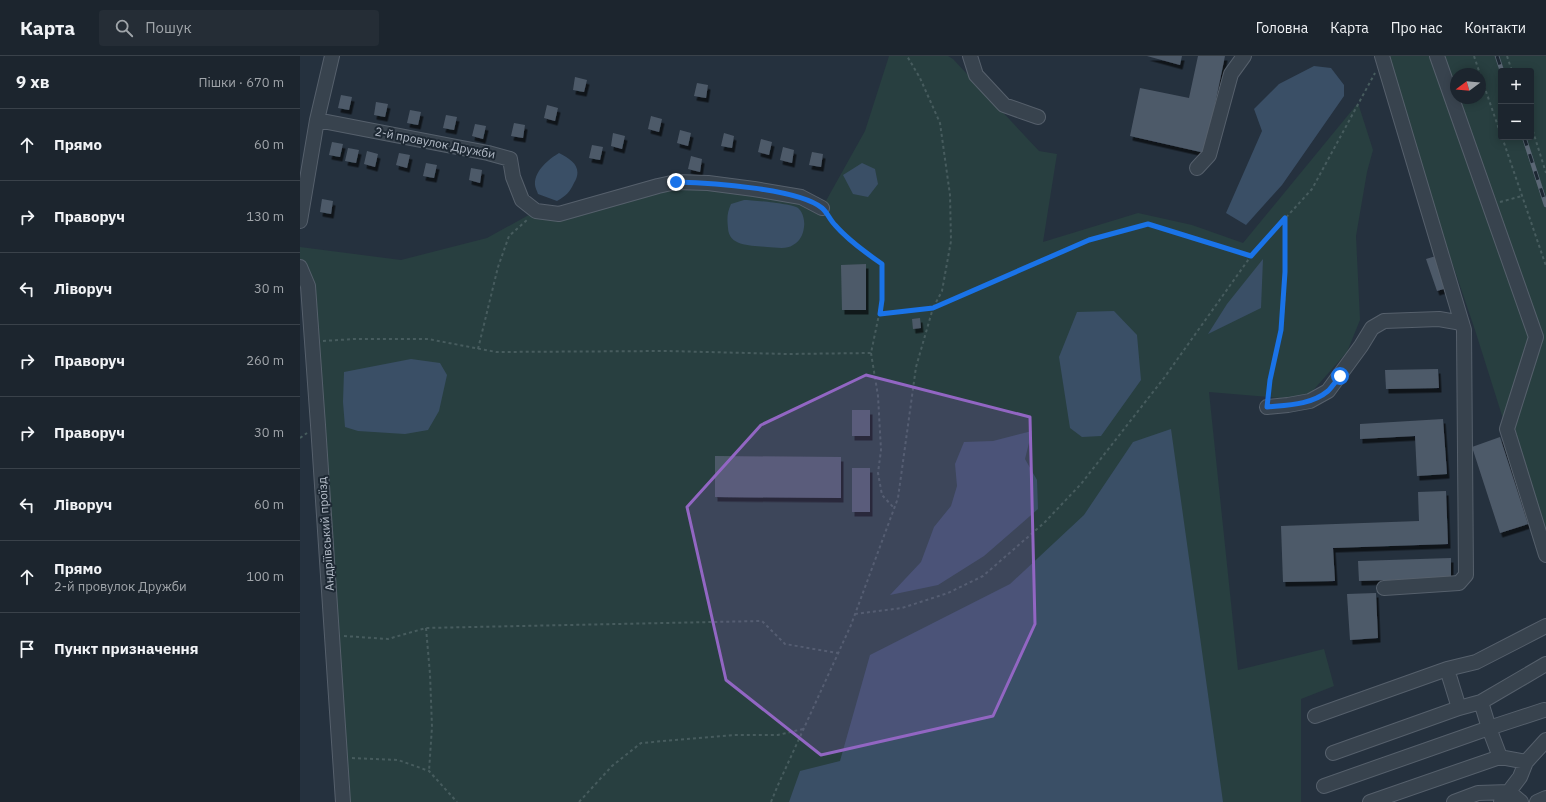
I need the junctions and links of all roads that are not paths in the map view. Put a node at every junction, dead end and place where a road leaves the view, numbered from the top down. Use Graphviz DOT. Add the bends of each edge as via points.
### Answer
graph roads {
  1 [pos="332,56"];
  2 [pos="970,56"];
  3 [pos="1244,56"];
  4 [pos="1437,56"];
  5 [pos="1382,57"];
  6 [pos="1038,117"];
  7 [pos="317,120"];
  8 [pos="1197,168"];
  9 [pos="822,208"];
  10 [pos="300,221"];
  11 [pos="300,267"];
  12 [pos="1462,323"];
  13 [pos="1267,407"];
  14 [pos="1546,555"];
  15 [pos="1384,588"];
  16 [pos="1546,626"];
  17 [pos="1546,664"];
  18 [pos="1446,669"];
  19 [pos="1481,702"];
  20 [pos="1459,708"];
  21 [pos="1544,710"];
  22 [pos="1315,716"];
  23 [pos="1488,728"];
  24 [pos="1546,740"];
  25 [pos="1332,753"];
  26 [pos="1500,757"];
  27 [pos="1526,762"];
  28 [pos="1324,786"];
  29 [pos="1505,797"];
  30 [pos="1546,798"];
  31 [pos="343,802"];
  32 [pos="1370,802"];
  33 [pos="1454,802"];
  34 [pos="1521,802"];
  35 [pos="1537,802"];
  1 -- 7 [label="street"];
  2 -- 6 [label="street" via="976,75 1004,105"];
  3 -- 8 [label="street" via="1231,74 1209,156"];
  4 -- 14 [label="street" via="1536,337 1507,429"];
  5 -- 12 [label="street"];
  7 -- 9 [label="street, 2-й провулок Дружби" via="510,159 513,178 522,200 536,211 558,214 676,182 708,183 801,197"];
  7 -- 10 [label="street"];
  11 -- 31 [label="street, Андріївський проїзд" via="308,286"];
  12 -- 13 [label="street" via="1439,319 1384,321 1372,328 1328,391 1310,401"];
  12 -- 15 [label="street" via="1466,575 1459,583"];
  16 -- 18 [label="street" via="1476,662"];
  17 -- 19 [label="street"];
  18 -- 20 [label="street"];
  18 -- 22 [label="street"];
  19 -- 20 [label="street"];
  19 -- 23 [label="street"];
  20 -- 25 [label="street"];
  21 -- 23 [label="street"];
  23 -- 26 [label="street"];
  23 -- 28 [label="street"];
  24 -- 27 [label="street"];
  26 -- 27 [label="street"];
  26 -- 32 [label="street"];
  27 -- 29 [label="street" via="1520,777"];
  29 -- 33 [label="street" via="1478,793"];
  29 -- 34 [label="street"];
  30 -- 35 [label="street"];
}
